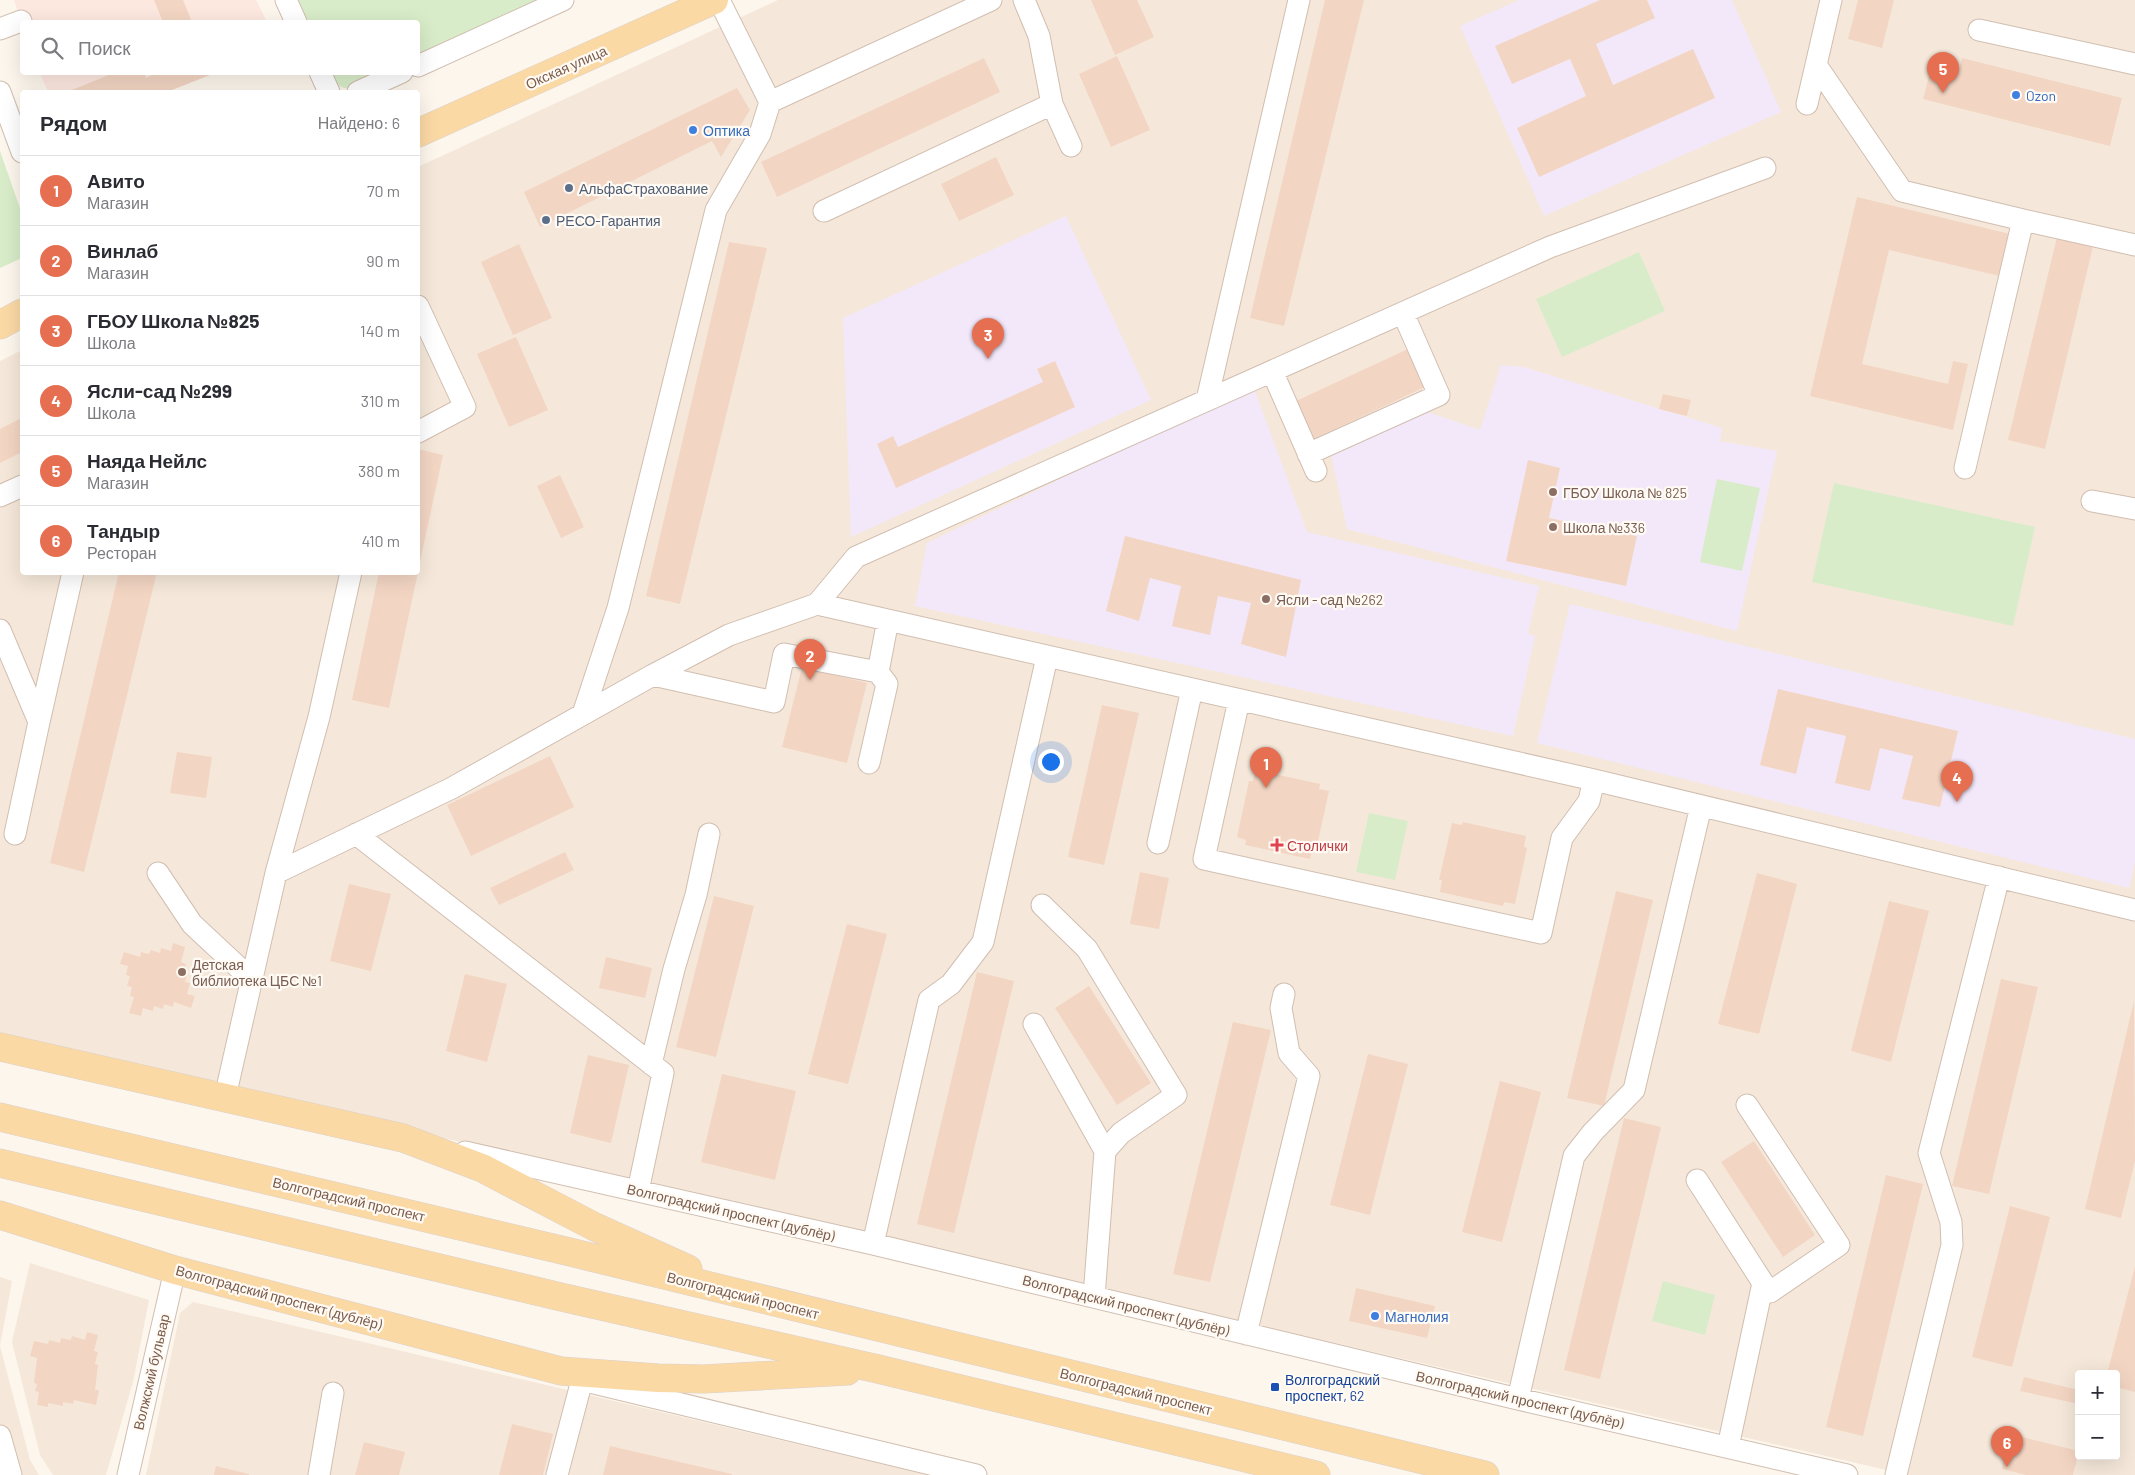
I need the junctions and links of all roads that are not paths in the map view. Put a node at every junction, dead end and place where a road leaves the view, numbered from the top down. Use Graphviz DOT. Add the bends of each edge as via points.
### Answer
graph roads {
  1 [pos="286,0"];
  2 [pos="563,0"];
  3 [pos="714,0"];
  4 [pos="719,0"];
  5 [pos="992,0"];
  6 [pos="1024,0"];
  7 [pos="1299,0"];
  8 [pos="1831,0"];
  9 [pos="295,20"];
  10 [pos="20,22"];
  11 [pos="0,29"];
  12 [pos="1980,30"];
  13 [pos="2135,64"];
  14 [pos="420,65"];
  15 [pos="1816,65"];
  16 [pos="321,75"];
  17 [pos="395,75"];
  18 [pos="328,90"];
  19 [pos="362,90"];
  20 [pos="1,100"];
  21 [pos="770,102"];
  22 [pos="1052,104"];
  23 [pos="1807,104"];
  24 [pos="420,132"];
  25 [pos="13,142"];
  26 [pos="1071,146"];
  27 [pos="1765,168"];
  28 [pos="824,211"];
  29 [pos="2023,220"];
  30 [pos="2135,245"];
  31 [pos="420,310"];
  32 [pos="1403,313"];
  33 [pos="20,315"];
  34 [pos="0,325"];
  35 [pos="1272,371"];
  36 [pos="1207,400"];
  37 [pos="420,431"];
  38 [pos="1965,468"];
  39 [pos="20,487"];
  40 [pos="0,496"];
  41 [pos="2092,501"];
  42 [pos="2135,509"];
  43 [pos="72,575"];
  44 [pos="350,575"];
  45 [pos="817,604"];
  46 [pos="888,620"];
  47 [pos="0,630"];
  48 [pos="1048,657"];
  49 [pos="878,672"];
  50 [pos="653,675"];
  51 [pos="1192,689"];
  52 [pos="1239,700"];
  53 [pos="583,714"];
  54 [pos="38,722"];
  55 [pos="869,763"];
  56 [pos="1594,780"];
  57 [pos="1701,806"];
  58 [pos="15,834"];
  59 [pos="356,834"];
  60 [pos="709,834"];
  61 [pos="1158,842"];
  62 [pos="158,873"];
  63 [pos="276,873"];
  64 [pos="1999,877"];
  65 [pos="1042,905"];
  66 [pos="2135,910"];
  67 [pos="252,980"];
  68 [pos="1284,994"];
  69 [pos="1034,1024"];
  70 [pos="0,1047"];
  71 [pos="651,1064"];
  72 [pos="225,1097"];
  73 [pos="1747,1105"];
  74 [pos="0,1117"];
  75 [pos="403,1138"];
  76 [pos="1105,1151"];
  77 [pos="0,1163"];
  78 [pos="1697,1180"];
  79 [pos="638,1191"];
  80 [pos="0,1215"];
  81 [pos="873,1244"];
  82 [pos="175,1270"];
  83 [pos="1763,1283"];
  84 [pos="1094,1297"];
  85 [pos="751,1298"];
  86 [pos="1246,1334"];
  87 [pos="878,1369"];
  88 [pos="571,1375"];
  89 [pos="333,1393"];
  90 [pos="1518,1399"];
  91 [pos="0,1436"];
  92 [pos="1728,1448"];
  93 [pos="11,1475"];
  94 [pos="128,1475"];
  95 [pos="319,1475"];
  96 [pos="557,1475"];
  97 [pos="976,1475"];
  98 [pos="1316,1475"];
  99 [pos="1485,1475"];
  100 [pos="1847,1475"];
  101 [pos="1896,1475"];
  1 -- 9 [label="street"];
  2 -- 14 [label="street"];
  3 -- 24 [label="main road, Окская улица"];
  4 -- 21 [label="street"];
  5 -- 21 [label="street"];
  6 -- 22 [label="street" via="1039,36"];
  7 -- 36 [label="street"];
  8 -- 15 [label="street"];
  10 -- 11 [label="street"];
  12 -- 13 [label="street"];
  15 -- 23 [label="street"];
  15 -- 29 [label="street" via="1902,191"];
  16 -- 18 [label="street"];
  17 -- 19 [label="street"];
  20 -- 25 [label="street"];
  21 -- 53 [label="street" via="760,134 716,210 618,608"];
  22 -- 26 [label="street"];
  22 -- 28 [label="street"];
  27 -- 32 [label="street" via="1550,247"];
  29 -- 30 [label="street"];
  29 -- 38 [label="street"];
  31 -- 37 [label="street" via="465,406"];
  32 -- 35 [label="street"];
  32 -- 35 [label="street" via="1439,396 1312,462"];
  33 -- 34 [label="main road"];
  35 -- 36 [label="street"];
  36 -- 45 [label="street" via="856,556"];
  39 -- 40 [label="street"];
  41 -- 42 [label="street"];
  43 -- 54 [label="street"];
  44 -- 63 [label="street" via="319,717"];
  45 -- 46 [label="street"];
  45 -- 50 [label="street" via="730,635"];
  46 -- 48 [label="street"];
  46 -- 49 [label="street"];
  47 -- 54 [label="street"];
  48 -- 51 [label="street"];
  48 -- 81 [label="street" via="983,942 951,984 929,1000"];
  49 -- 50 [label="street" via="784,654 774,702"];
  49 -- 55 [label="street" via="887,684"];
  50 -- 53 [label="street"];
  51 -- 52 [label="street"];
  51 -- 61 [label="street"];
  52 -- 56 [label="street"];
  52 -- 56 [label="street" via="1204,858 1541,933 1562,838 1590,801"];
  53 -- 59 [label="street" via="452,788"];
  54 -- 58 [label="street"];
  56 -- 57 [label="street"];
  57 -- 64 [label="street"];
  57 -- 90 [label="street" via="1634,1090 1574,1156"];
  59 -- 63 [label="street"];
  59 -- 71 [label="street"];
  60 -- 71 [label="street"];
  62 -- 67 [label="street" via="192,924"];
  63 -- 67 [label="street"];
  64 -- 66 [label="street"];
  64 -- 101 [label="street" via="1929,1153 1951,1222 1952,1245"];
  65 -- 76 [label="street" via="1087,949 1176,1095 1121,1133"];
  67 -- 72 [label="street"];
  68 -- 86 [label="street" via="1281,1008 1289,1053 1309,1076"];
  69 -- 76 [label="street"];
  70 -- 72 [label="main road, Волгоградский проспект (дублёр)"];
  71 -- 79 [label="street" via="663,1073"];
  72 -- 75 [label="main road, Волгоградский проспект (дублёр)"];
  73 -- 83 [label="street" via="1839,1245 1770,1292"];
  74 -- 85 [label="main road, Волгоградский проспект"];
  75 -- 79 [label="street, Волгоградский проспект (дублёр)"];
  75 -- 85 [label="main road, Волгоградский проспект (дублёр)" via="482,1168 595,1227"];
  76 -- 84 [label="street"];
  77 -- 87 [label="main road" via="561,1298"];
  78 -- 83 [label="street"];
  79 -- 81 [label="street, Волгоградский проспект (дублёр)"];
  80 -- 82 [label="main road, Волгоградский проспект (дублёр)"];
  81 -- 84 [label="street, Волгоградский проспект (дублёр)"];
  82 -- 88 [label="main road, Волгоградский проспект (дублёр)"];
  82 -- 94 [label="street, Волжский бульвар"];
  83 -- 92 [label="street"];
  84 -- 86 [label="street, Волгоградский проспект (дублёр)"];
  85 -- 99 [label="main road, Волгоградский проспект"];
  86 -- 90 [label="street, Волгоградский проспект (дублёр)"];
  87 -- 88 [label="main road, Волгоградский проспект (дублёр)" via="704,1379"];
  87 -- 98 [label="main road"];
  88 -- 96 [label="street"];
  88 -- 97 [label="street, Волгоградский проспект (дублёр)"];
  89 -- 95 [label="street"];
  90 -- 92 [label="street, Волгоградский проспект (дублёр)"];
  91 -- 93 [label="street"];
  92 -- 100 [label="street, Волгоградский проспект (дублёр)"];
}
